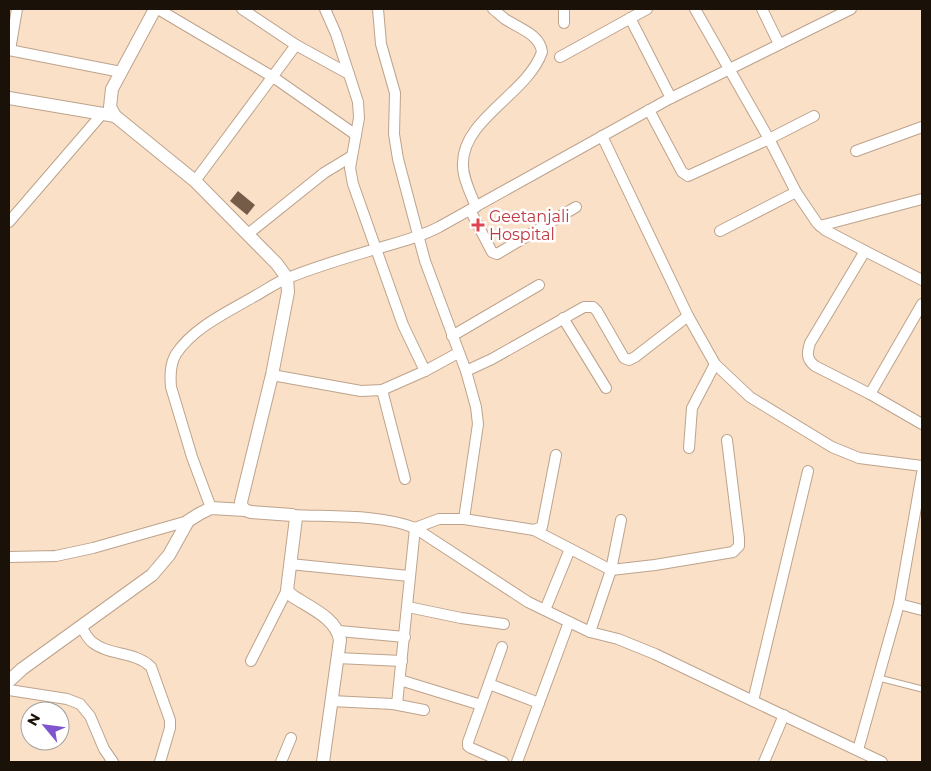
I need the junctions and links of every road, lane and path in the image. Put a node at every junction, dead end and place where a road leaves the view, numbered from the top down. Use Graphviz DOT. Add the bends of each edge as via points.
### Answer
graph roads {
  1 [pos="17,9"];
  2 [pos="157,9"];
  3 [pos="242,9"];
  4 [pos="378,9"];
  5 [pos="494,9"];
  6 [pos="564,9"];
  7 [pos="647,9"];
  8 [pos="695,9"];
  9 [pos="762,9"];
  10 [pos="851,9"];
  11 [pos="324,10"];
  12 [pos="630,18"];
  13 [pos="564,23"];
  14 [pos="779,44"];
  15 [pos="296,45"];
  16 [pos="9,50"];
  17 [pos="560,57"];
  18 [pos="728,68"];
  19 [pos="121,72"];
  20 [pos="349,74"];
  21 [pos="273,77"];
  22 [pos="9,98"];
  23 [pos="672,98"];
  24 [pos="649,110"];
  25 [pos="108,115"];
  26 [pos="814,116"];
  27 [pos="922,127"];
  28 [pos="356,135"];
  29 [pos="602,136"];
  30 [pos="769,139"];
  31 [pos="856,151"];
  32 [pos="352,156"];
  33 [pos="195,181"];
  34 [pos="796,192"];
  35 [pos="922,199"];
  36 [pos="576,207"];
  37 [pos="473,209"];
  38 [pos="9,222"];
  39 [pos="820,226"];
  40 [pos="720,231"];
  41 [pos="248,234"];
  42 [pos="419,237"];
  43 [pos="376,249"];
  44 [pos="865,252"];
  45 [pos="287,278"];
  46 [pos="922,280"];
  47 [pos="539,285"];
  48 [pos="922,304"];
  49 [pos="688,316"];
  50 [pos="563,318"];
  51 [pos="452,336"];
  52 [pos="458,354"];
  53 [pos="715,364"];
  54 [pos="425,371"];
  55 [pos="466,371"];
  56 [pos="272,375"];
  57 [pos="606,388"];
  58 [pos="382,390"];
  59 [pos="870,394"];
  60 [pos="922,424"];
  61 [pos="727,440"];
  62 [pos="689,448"];
  63 [pos="556,455"];
  64 [pos="922,466"];
  65 [pos="808,471"];
  66 [pos="922,473"];
  67 [pos="405,479"];
  68 [pos="211,508"];
  69 [pos="245,510"];
  70 [pos="292,515"];
  71 [pos="464,519"];
  72 [pos="621,520"];
  73 [pos="188,521"];
  74 [pos="415,528"];
  75 [pos="534,530"];
  76 [pos="570,549"];
  77 [pos="9,557"];
  78 [pos="290,564"];
  79 [pos="611,570"];
  80 [pos="409,576"];
  81 [pos="287,590"];
  82 [pos="899,604"];
  83 [pos="408,607"];
  84 [pos="545,610"];
  85 [pos="922,610"];
  86 [pos="569,622"];
  87 [pos="504,624"];
  88 [pos="81,626"];
  89 [pos="338,631"];
  90 [pos="590,632"];
  91 [pos="405,637"];
  92 [pos="502,647"];
  93 [pos="337,658"];
  94 [pos="251,661"];
  95 [pos="402,661"];
  96 [pos="878,678"];
  97 [pos="400,680"];
  98 [pos="9,681"];
  99 [pos="489,684"];
  100 [pos="922,688"];
  101 [pos="9,690"];
  102 [pos="332,701"];
  103 [pos="753,701"];
  104 [pos="539,703"];
  105 [pos="397,704"];
  106 [pos="481,706"];
  107 [pos="424,710"];
  108 [pos="784,715"];
  109 [pos="292,738"];
  110 [pos="858,750"];
  111 [pos="113,762"];
  112 [pos="160,762"];
  113 [pos="281,762"];
  114 [pos="323,762"];
  115 [pos="503,762"];
  116 [pos="517,762"];
  117 [pos="764,762"];
  118 [pos="882,762"];
  1 -- 16 [label="street"];
  2 -- 19 [label="street"];
  2 -- 21 [label="street"];
  3 -- 15 [label="street"];
  4 -- 42 [label="street" via="381,44 395,93 394,127 398,159"];
  5 -- 37 [label="street" via="525,30 540,44 542,52 525,79 467,141 462,164"];
  6 -- 13 [label="street"];
  7 -- 12 [label="street"];
  8 -- 18 [label="street"];
  9 -- 14 [label="street"];
  10 -- 14 [label="street"];
  11 -- 20 [label="street"];
  12 -- 17 [label="street"];
  12 -- 23 [label="street"];
  14 -- 18 [label="street"];
  15 -- 20 [label="street"];
  15 -- 21 [label="street"];
  16 -- 19 [label="street"];
  18 -- 23 [label="street"];
  18 -- 30 [label="street"];
  19 -- 25 [label="street" via="112,89"];
  20 -- 28 [label="street" via="360,109"];
  21 -- 28 [label="street"];
  21 -- 33 [label="street"];
  22 -- 25 [label="street"];
  23 -- 24 [label="street"];
  24 -- 29 [label="street"];
  24 -- 30 [label="street" via="682,172 688,176"];
  25 -- 33 [label="street"];
  25 -- 38 [label="street"];
  26 -- 30 [label="street"];
  27 -- 31 [label="street"];
  28 -- 32 [label="street"];
  29 -- 37 [label="street"];
  29 -- 49 [label="street"];
  30 -- 34 [label="street"];
  32 -- 41 [label="street" via="324,173"];
  32 -- 43 [label="street" via="353,184"];
  33 -- 41 [label="street"];
  34 -- 39 [label="street"];
  34 -- 40 [label="street"];
  35 -- 39 [label="street"];
  36 -- 37 [label="street" via="497,254 492,252"];
  37 -- 42 [label="street"];
  39 -- 44 [label="street"];
  41 -- 45 [label="street"];
  42 -- 43 [label="street"];
  42 -- 51 [label="street"];
  43 -- 45 [label="street"];
  43 -- 54 [label="street" via="403,324"];
  44 -- 46 [label="street"];
  44 -- 59 [label="street" via="807,353 814,366"];
  45 -- 56 [label="street" via="288,292"];
  45 -- 68 [label="street" via="209,324 188,340 171,364 171,387"];
  47 -- 51 [label="street"];
  48 -- 59 [label="street"];
  49 -- 50 [label="street" via="629,360 624,358 593,307 584,307"];
  49 -- 53 [label="street"];
  50 -- 55 [label="street"];
  50 -- 57 [label="street"];
  51 -- 52 [label="street"];
  52 -- 54 [label="street"];
  52 -- 55 [label="street"];
  53 -- 62 [label="street" via="692,408"];
  53 -- 64 [label="street" via="750,397 832,447 859,458"];
  54 -- 58 [label="street"];
  55 -- 71 [label="street" via="478,424"];
  56 -- 58 [label="street" via="361,391"];
  56 -- 69 [label="street" via="241,502"];
  58 -- 67 [label="street"];
  59 -- 60 [label="street"];
  61 -- 79 [label="street" via="739,538 737,549 701,558"];
  63 -- 75 [label="street" via="542,527"];
  65 -- 103 [label="street"];
  66 -- 82 [label="street"];
  68 -- 69 [label="street"];
  68 -- 73 [label="street"];
  69 -- 70 [label="street"];
  70 -- 74 [label="street" via="384,520"];
  70 -- 78 [label="street" via="296,521"];
  71 -- 74 [label="street" via="439,519"];
  71 -- 75 [label="street"];
  72 -- 79 [label="street"];
  73 -- 77 [label="street" via="70,553 39,558"];
  73 -- 88 [label="street" via="169,555 152,575"];
  74 -- 80 [label="street"];
  74 -- 84 [label="street" via="517,596"];
  75 -- 76 [label="street"];
  76 -- 79 [label="street"];
  76 -- 84 [label="street"];
  78 -- 80 [label="street"];
  78 -- 81 [label="street"];
  79 -- 90 [label="street"];
  80 -- 83 [label="street"];
  81 -- 89 [label="street"];
  81 -- 94 [label="street"];
  82 -- 85 [label="street"];
  82 -- 96 [label="street"];
  83 -- 87 [label="street"];
  83 -- 91 [label="street"];
  84 -- 86 [label="street"];
  86 -- 90 [label="street"];
  86 -- 104 [label="street"];
  88 -- 98 [label="street"];
  88 -- 112 [label="street" via="92,642 146,662 150,667 170,720"];
  89 -- 91 [label="street"];
  89 -- 93 [label="street"];
  90 -- 103 [label="street" via="637,646"];
  91 -- 95 [label="street"];
  92 -- 99 [label="street"];
  93 -- 95 [label="street"];
  93 -- 102 [label="street"];
  95 -- 97 [label="street"];
  96 -- 100 [label="lane"];
  96 -- 110 [label="street"];
  97 -- 105 [label="street"];
  97 -- 106 [label="street"];
  99 -- 104 [label="street"];
  99 -- 106 [label="street"];
  101 -- 111 [label="street" via="68,699 80,704 90,716"];
  102 -- 105 [label="street"];
  102 -- 114 [label="street"];
  103 -- 108 [label="street"];
  104 -- 116 [label="street"];
  105 -- 107 [label="street"];
  106 -- 115 [label="street" via="468,746"];
  108 -- 110 [label="street"];
  108 -- 117 [label="street"];
  109 -- 113 [label="street"];
  110 -- 118 [label="street"];
}
